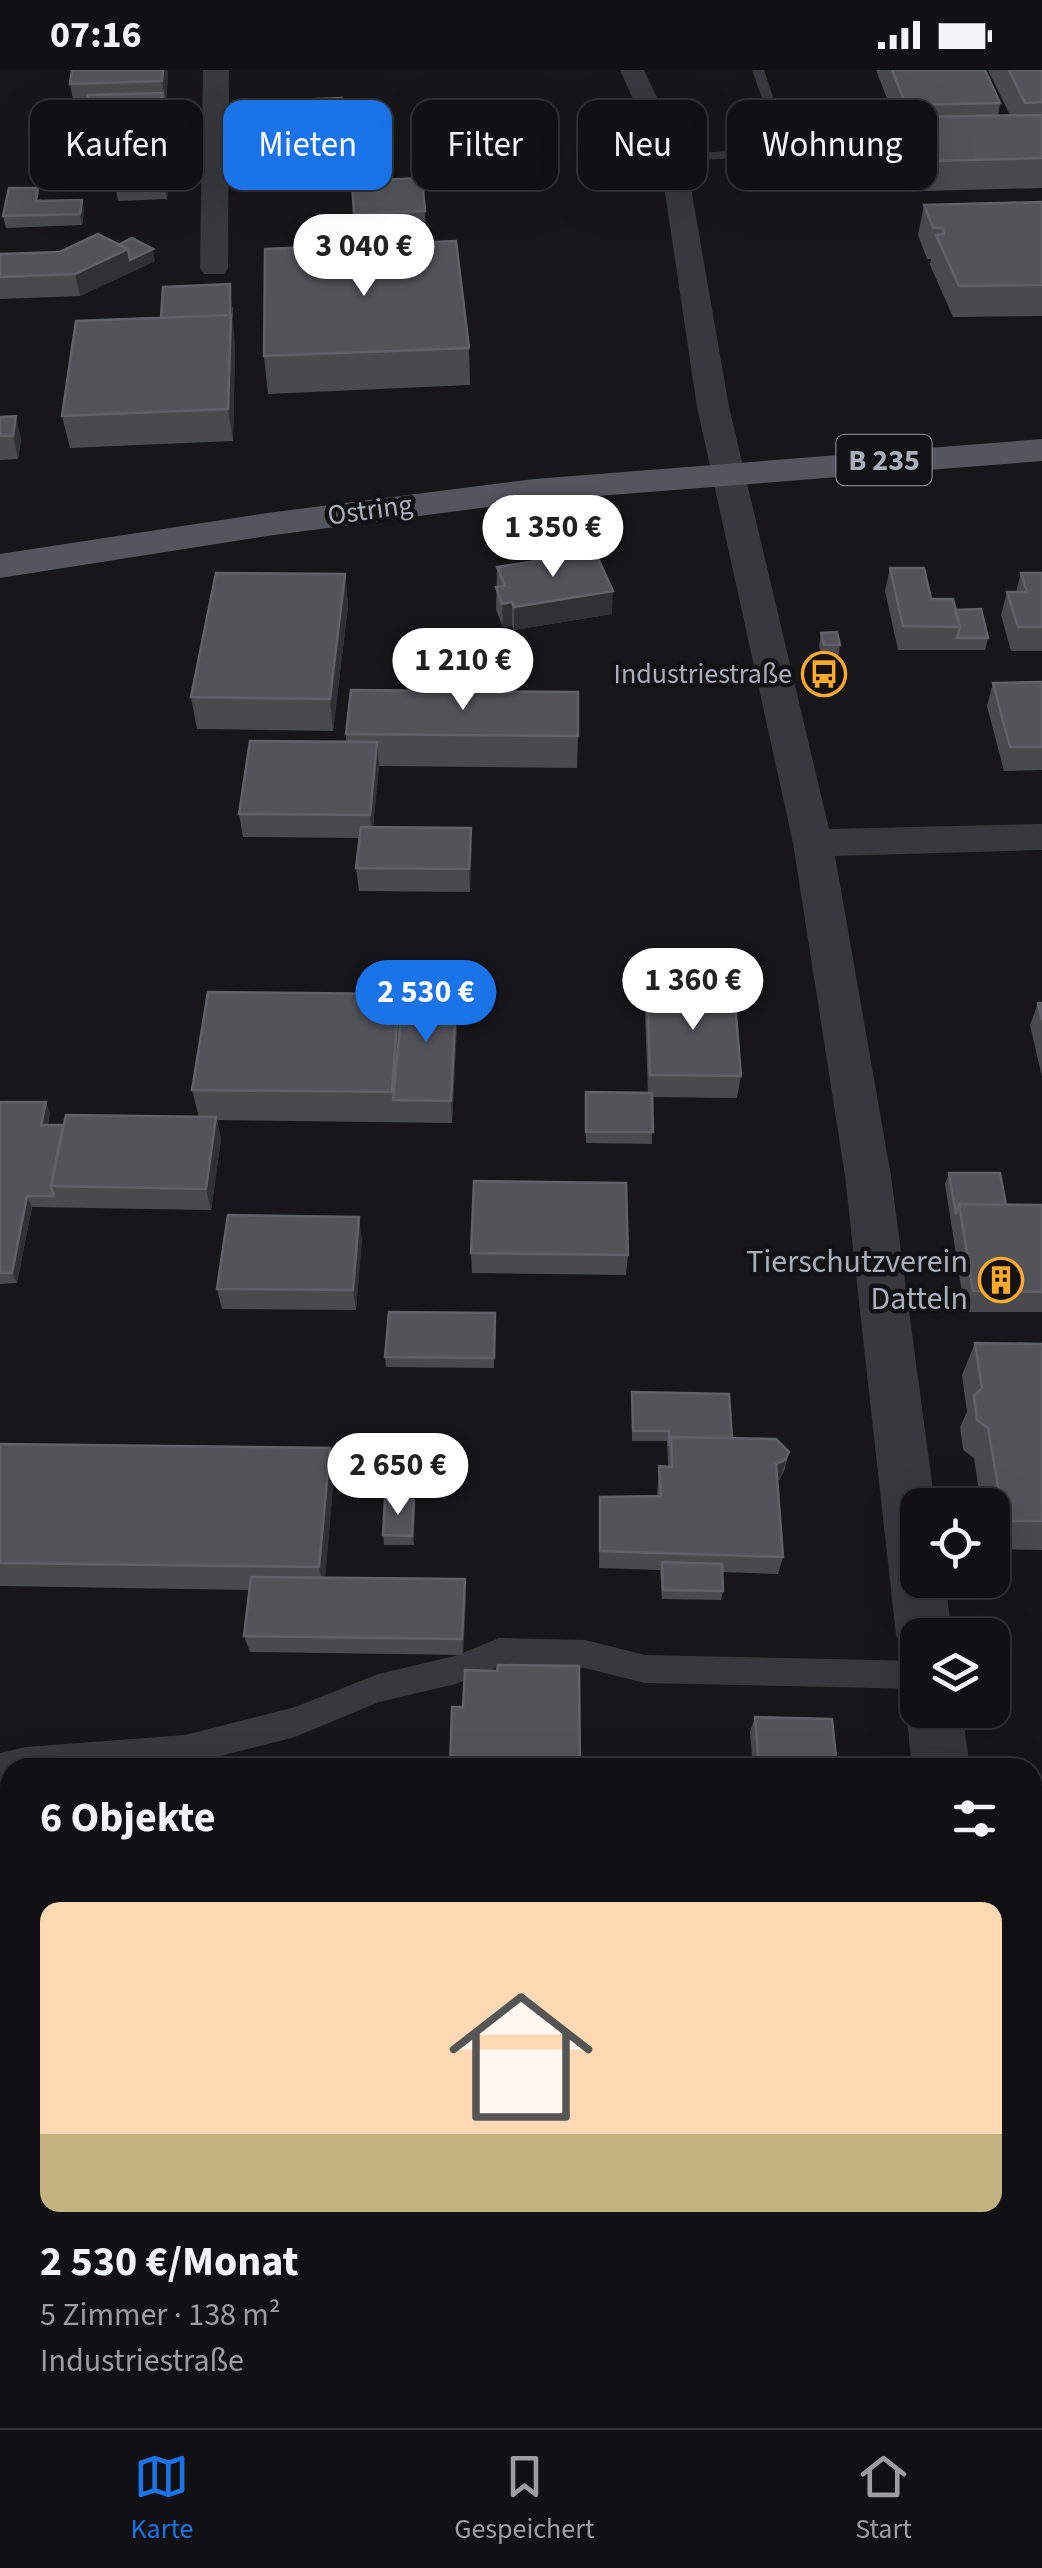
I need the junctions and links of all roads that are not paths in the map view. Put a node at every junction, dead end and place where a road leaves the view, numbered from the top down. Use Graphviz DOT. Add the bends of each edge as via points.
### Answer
graph roads {
  1 [pos="217,70"];
  2 [pos="632,70"];
  3 [pos="758,70"];
  4 [pos="646,100"];
  5 [pos="707,157"];
  6 [pos="678,190"];
  7 [pos="214,268"];
  8 [pos="1042,450"];
  9 [pos="726,472"];
  10 [pos="0,566"];
  11 [pos="1042,838"];
  12 [pos="813,843"];
  13 [pos="907,1488"];
  14 [pos="900,1676"];
  15 [pos="936,1728"];
  16 [pos="79,1758"];
  17 [pos="940,1758"];
  1 -- 7 [label="street"];
  2 -- 4 [label="street"];
  3 -- 5 [label="lane" via="786,144 772,152"];
  6 -- 9 [label="street"];
  8 -- 9 [label="main road, Ostring / B 235"];
  9 -- 10 [label="main road, Ostring / B 235" via="415,504"];
  9 -- 12 [label="street"];
  11 -- 12 [label="street"];
  12 -- 13 [label="street" via="868,1176"];
  14 -- 16 [label="lane" via="645,1669 586,1654 499,1652 378,1688 295,1722 185,1750"];
  15 -- 17 [label="street"];
}
